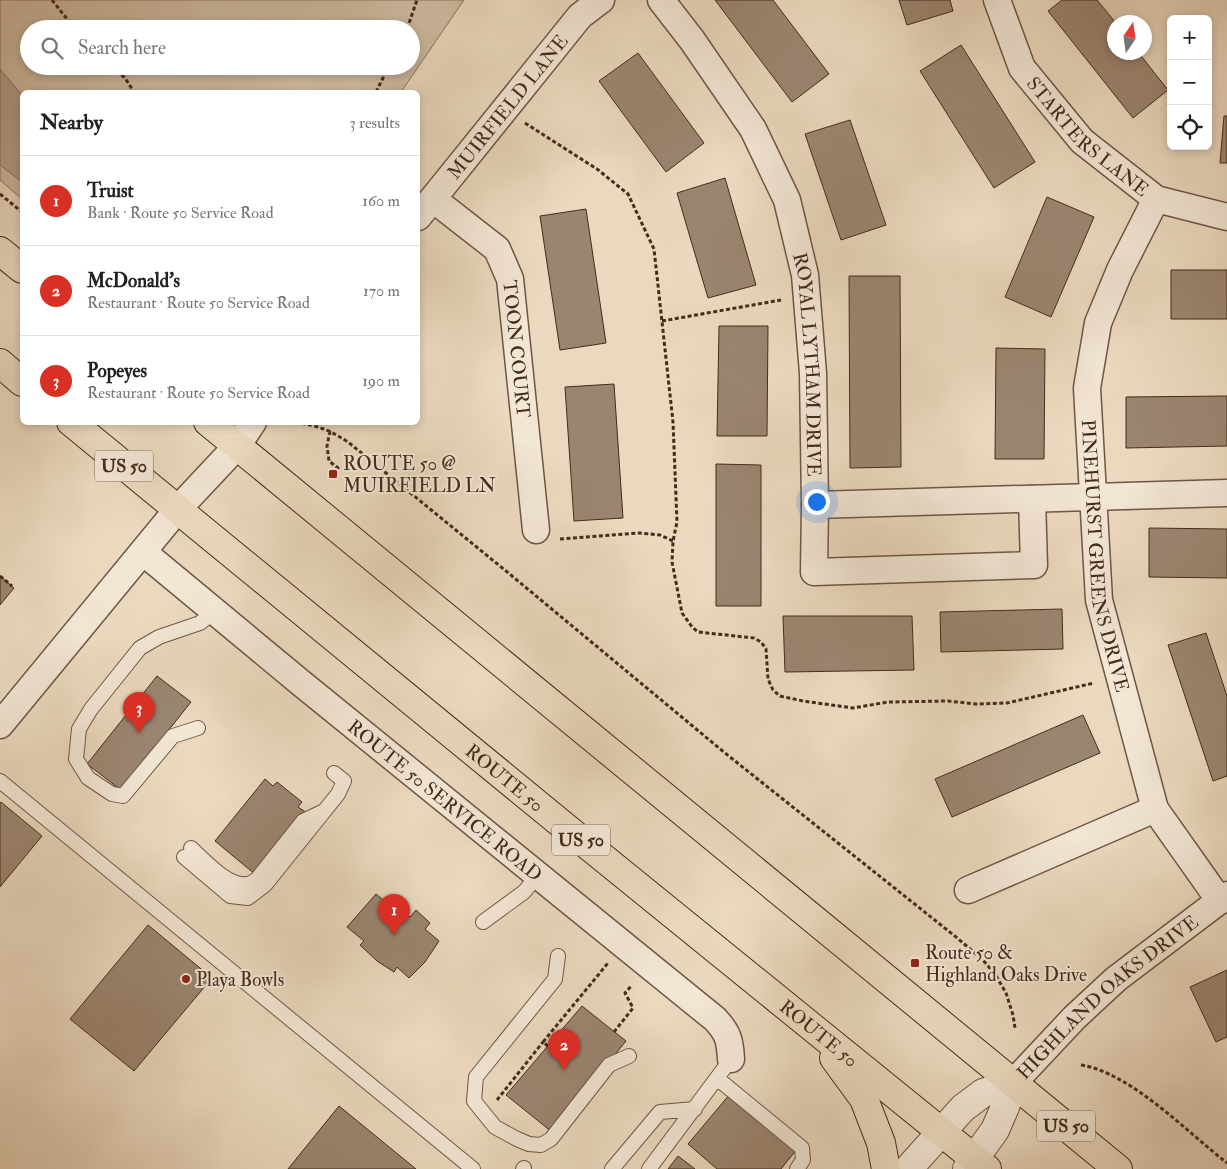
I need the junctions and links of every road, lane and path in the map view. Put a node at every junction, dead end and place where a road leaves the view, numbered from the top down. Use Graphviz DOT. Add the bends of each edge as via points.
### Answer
graph roads {
  1 [pos="52,0"];
  2 [pos="417,0"];
  3 [pos="601,0"];
  4 [pos="662,0"];
  5 [pos="997,0"];
  6 [pos="69,20"];
  7 [pos="410,20"];
  8 [pos="122,75"];
  9 [pos="385,75"];
  10 [pos="133,90"];
  11 [pos="377,90"];
  12 [pos="525,123"];
  13 [pos="0,194"];
  14 [pos="1156,199"];
  15 [pos="425,208"];
  16 [pos="20,210"];
  17 [pos="1227,217"];
  18 [pos="0,251"];
  19 [pos="20,267"];
  20 [pos="789,298"];
  21 [pos="662,321"];
  22 [pos="0,363"];
  23 [pos="20,380"];
  24 [pos="75,425"];
  25 [pos="212,425"];
  26 [pos="251,425"];
  27 [pos="311,425"];
  28 [pos="330,431"];
  29 [pos="237,446"];
  30 [pos="333,474"];
  31 [pos="1227,493"];
  32 [pos="1094,497"];
  33 [pos="1032,499"];
  34 [pos="815,505"];
  35 [pos="177,510"];
  36 [pos="546,535"];
  37 [pos="673,541"];
  38 [pos="143,552"];
  39 [pos="0,576"];
  40 [pos="12,586"];
  41 [pos="205,619"];
  42 [pos="1095,683"];
  43 [pos="0,725"];
  44 [pos="198,728"];
  45 [pos="334,773"];
  46 [pos="0,781"];
  47 [pos="1156,809"];
  48 [pos="188,852"];
  49 [pos="538,875"];
  50 [pos="968,890"];
  51 [pos="1223,898"];
  52 [pos="483,922"];
  53 [pos="558,956"];
  54 [pos="608,962"];
  55 [pos="634,982"];
  56 [pos="811,1027"];
  57 [pos="1015,1028"];
  58 [pos="614,1032"];
  59 [pos="543,1042"];
  60 [pos="548,1046"];
  61 [pos="629,1056"];
  62 [pos="1081,1065"];
  63 [pos="724,1069"];
  64 [pos="1013,1083"];
  65 [pos="695,1109"];
  66 [pos="484,1114"];
  67 [pos="940,1132"];
  68 [pos="1227,1163"];
  69 [pos="976,1166"];
  70 [pos="474,1169"];
  71 [pos="612,1169"];
  72 [pos="649,1169"];
  73 [pos="797,1169"];
  74 [pos="886,1169"];
  75 [pos="908,1169"];
  76 [pos="1118,1169"];
  1 -- 6 [label="path"];
  2 -- 7 [label="path"];
  3 -- 15 [label="street, MUIRFIELD LANE" via="580,16"];
  4 -- 34 [label="street, ROYAL LYTHAM DRIVE" via="753,129 787,200 805,275 813,373"];
  5 -- 14 [label="street, STARTERS LANE" via="1022,68 1082,141"];
  8 -- 10 [label="path"];
  9 -- 11 [label="path"];
  12 -- 21 [label="path" via="597,169 628,194 654,249"];
  13 -- 16 [label="path"];
  14 -- 17 [label="street, STARTERS LANE"];
  14 -- 32 [label="street, PINEHURST GREENS DRIVE" via="1120,270 1098,323 1088,388"];
  15 -- 36 [label="street, TOON COURT" via="497,250 510,279"];
  18 -- 19 [label="highway"];
  20 -- 21 [label="path"];
  21 -- 37 [label="path" via="673,422 677,522"];
  22 -- 23 [label="highway"];
  24 -- 35 [label="highway, ROUTE 50 / US 50"];
  25 -- 29 [label="highway, US 50"];
  26 -- 29 [label="street"];
  27 -- 28 [label="path"];
  28 -- 30 [label="path" via="329,461 338,468"];
  28 -- 57 [label="path" via="348,442 725,753 982,959 996,974 1006,994"];
  29 -- 35 [label="street"];
  29 -- 64 [label="highway, US 50"];
  31 -- 32 [label="street"];
  32 -- 33 [label="street"];
  32 -- 47 [label="street, PINEHURST GREENS DRIVE" via="1098,600"];
  33 -- 34 [label="street"];
  33 -- 34 [label="street, ROYAL LYTHAM DRIVE" via="1034,565 814,572"];
  35 -- 38 [label="street"];
  35 -- 56 [label="highway, ROUTE 50 / US 50"];
  36 -- 37 [label="path" via="639,533 660,535"];
  37 -- 42 [label="path" via="672,562 682,613 698,632 754,638 761,642 766,649 768,679 780,696 853,708 888,702 1006,703"];
  38 -- 43 [label="street"];
  38 -- 49 [label="street, ROUTE 50 SERVICE ROAD"];
  39 -- 40 [label="path"];
  41 -- 44 [label="lane" via="140,648 78,729 76,759 88,778 112,794 123,796 173,736"];
  45 -- 48 [label="lane" via="344,781 330,805 265,885 248,898 230,896"];
  46 -- 70 [label="lane"];
  47 -- 50 [label="street"];
  47 -- 51 [label="street, PINEHURST GREENS DRIVE"];
  49 -- 52 [label="lane" via="524,892"];
  49 -- 63 [label="street, ROUTE 50 SERVICE ROAD" via="715,1019 726,1031 730,1042"];
  51 -- 64 [label="street, HIGHLAND OAKS DRIVE" via="1116,979"];
  53 -- 66 [label="lane" via="555,979 476,1077 474,1101"];
  54 -- 59 [label="path"];
  55 -- 58 [label="path" via="625,993 633,1008"];
  56 -- 67 [label="highway, ROUTE 50 / US 50"];
  56 -- 74 [label="highway" via="864,1100 881,1143"];
  59 -- 60 [label="path"];
  59 -- 66 [label="path" via="498,1098 496,1108"];
  61 -- 66 [label="lane" via="609,1065 551,1139 541,1145 528,1144 495,1127"];
  62 -- 68 [label="path" via="1114,1075"];
  63 -- 65 [label="lane"];
  63 -- 73 [label="lane" via="802,1148 803,1160"];
  64 -- 67 [label="street" via="983,1093"];
  64 -- 69 [label="street"];
  64 -- 76 [label="highway, US 50"];
  65 -- 71 [label="lane" via="660,1112"];
  65 -- 72 [label="lane"];
  67 -- 69 [label="highway, ROUTE 50 / US 50"];
  67 -- 75 [label="street"];
}
